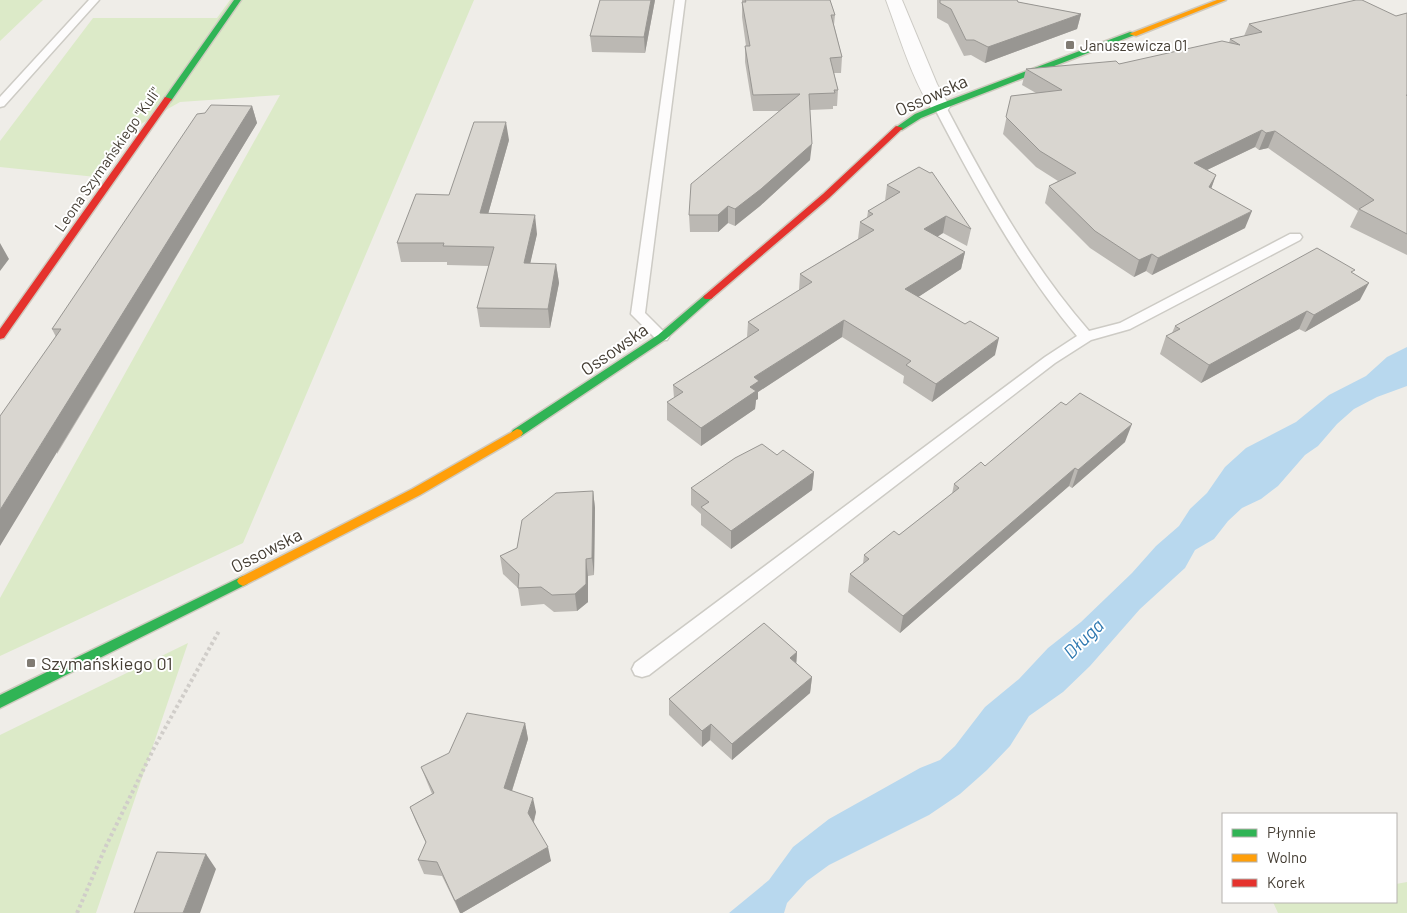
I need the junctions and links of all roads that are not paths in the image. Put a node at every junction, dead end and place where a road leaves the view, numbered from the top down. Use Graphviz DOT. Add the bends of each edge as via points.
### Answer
graph roads {
  1 [pos="94,0"];
  2 [pos="238,0"];
  3 [pos="680,0"];
  4 [pos="894,0"];
  5 [pos="1223,0"];
  6 [pos="0,104"];
  7 [pos="940,107"];
  8 [pos="1295,237"];
  9 [pos="0,336"];
  10 [pos="662,337"];
  11 [pos="1086,337"];
  12 [pos="642,669"];
  13 [pos="0,702"];
  1 -- 6 [label="lane"];
  2 -- 9 [label="street, Leona Szymańskiego \"Kuli\""];
  3 -- 10 [label="lane" via="638,314"];
  4 -- 7 [label="street"];
  5 -- 7 [label="street, Ossowska"];
  7 -- 10 [label="street, Ossowska" via="895,130 826,196"];
  7 -- 11 [label="lane" via="993,204 1064,312"];
  8 -- 11 [label="lane" via="1125,326"];
  10 -- 13 [label="street, Ossowska" via="556,409 464,466 370,518"];
  11 -- 12 [label="lane" via="1050,360"];
}
